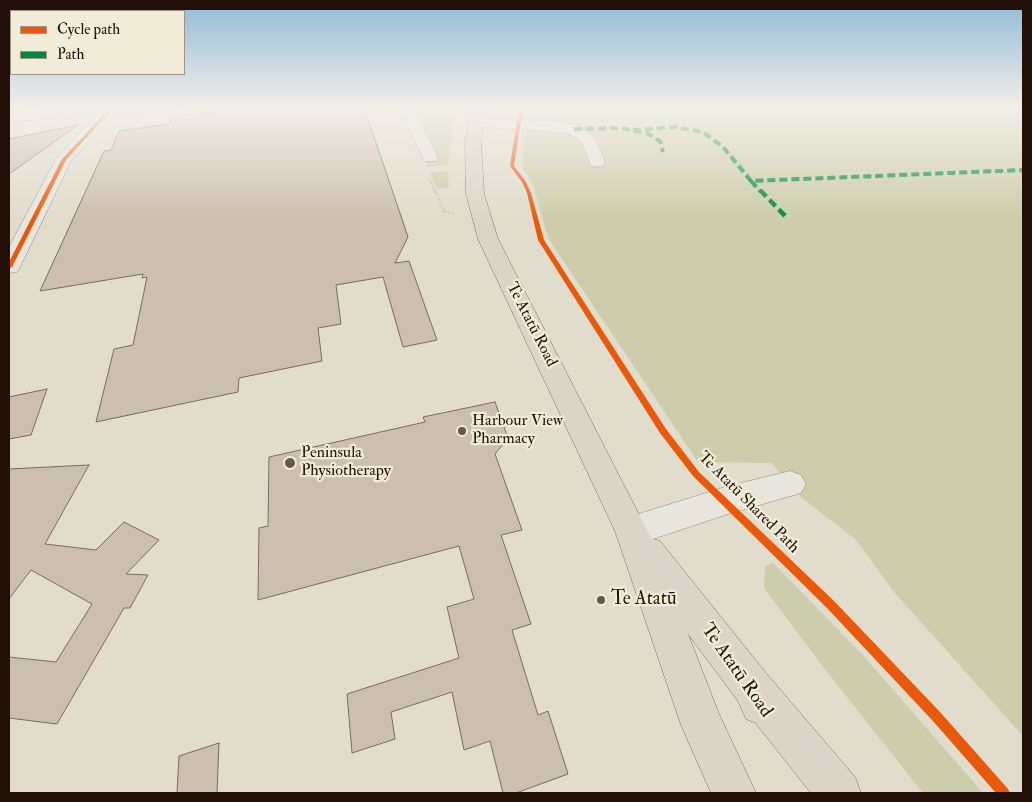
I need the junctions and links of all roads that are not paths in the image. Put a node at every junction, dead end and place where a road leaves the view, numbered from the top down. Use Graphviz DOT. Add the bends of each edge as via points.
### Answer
graph roads {
  1 [pos="77,145"];
  2 [pos="424,145"];
  3 [pos="473,145"];
  4 [pos="591,145"];
  5 [pos="430,157"];
  6 [pos="597,162"];
  7 [pos="9,267"];
  8 [pos="790,484"];
  9 [pos="632,531"];
  10 [pos="752,687"];
  11 [pos="734,793"];
  12 [pos="812,793"];
  13 [pos="839,793"];
  1 -- 7 [label="street" via="64,159"];
  2 -- 5 [label="street"];
  3 -- 9 [label="main road, Te Atatū Road" via="475,194 488,240"];
  4 -- 6 [label="street"];
  8 -- 9 [label="street"];
  9 -- 10 [label="main road, Te Atatū Road"];
  9 -- 11 [label="main road, Te Atatū Road" via="702,725"];
  10 -- 12 [label="main road, Te Atatū Road"];
  10 -- 13 [label="main road"];
}
